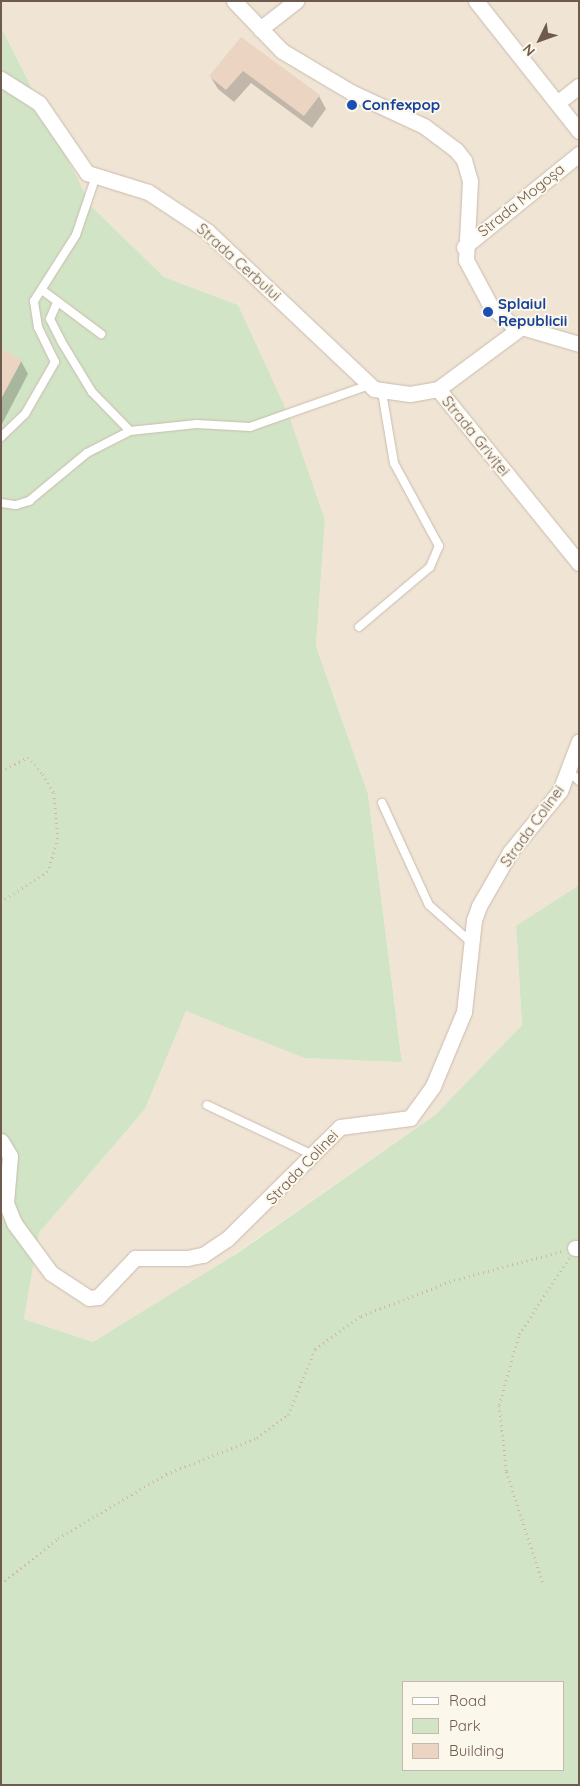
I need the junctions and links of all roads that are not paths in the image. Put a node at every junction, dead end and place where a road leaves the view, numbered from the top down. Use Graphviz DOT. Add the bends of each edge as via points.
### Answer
graph roads {
  1 [pos="234,1"];
  2 [pos="296,1"];
  3 [pos="476,1"];
  4 [pos="260,29"];
  5 [pos="1,80"];
  6 [pos="579,86"];
  7 [pos="557,103"];
  8 [pos="579,131"];
  9 [pos="579,154"];
  10 [pos="95,178"];
  11 [pos="464,247"];
  12 [pos="42,290"];
  13 [pos="58,304"];
  14 [pos="520,328"];
  15 [pos="101,334"];
  16 [pos="579,344"];
  17 [pos="376,388"];
  18 [pos="438,389"];
  19 [pos="130,431"];
  20 [pos="1,437"];
  21 [pos="1,503"];
  22 [pos="579,563"];
  23 [pos="359,626"];
  24 [pos="579,740"];
  25 [pos="574,776"];
  26 [pos="382,803"];
  27 [pos="472,943"];
  28 [pos="207,1105"];
  29 [pos="1,1141"];
  30 [pos="313,1155"];
  1 -- 4 [label="street"];
  2 -- 4 [label="street"];
  3 -- 7 [label="street"];
  4 -- 11 [label="street" via="282,51 322,76 424,126 456,150 464,160 470,181"];
  5 -- 10 [label="street" via="39,104 79,163"];
  6 -- 7 [label="street"];
  7 -- 8 [label="street"];
  9 -- 11 [label="street, Strada Mogoșa"];
  10 -- 12 [label="lane" via="76,236"];
  10 -- 17 [label="street, Strada Cerbului" via="120,181 148,192 207,231"];
  11 -- 14 [label="street" via="490,305"];
  12 -- 13 [label="lane"];
  12 -- 20 [label="lane" via="32,309 55,362 26,414"];
  13 -- 15 [label="lane"];
  13 -- 19 [label="lane" via="50,319 61,342 92,392"];
  14 -- 16 [label="street"];
  14 -- 18 [label="street, Strada Griviței"];
  17 -- 18 [label="street"];
  17 -- 19 [label="lane" via="250,428 196,424"];
  17 -- 23 [label="lane" via="394,463 439,546 430,567"];
  18 -- 22 [label="street, Strada Griviței"];
  19 -- 21 [label="lane" via="87,453 29,501 16,505"];
  24 -- 25 [label="street, Strada Colinei"];
  25 -- 27 [label="street, Strada Colinei" via="510,852 474,920"];
  26 -- 27 [label="lane" via="429,905"];
  27 -- 30 [label="street, Strada Colinei" via="464,1012 421,1107 399,1121 340,1127"];
  28 -- 30 [label="lane"];
  29 -- 30 [label="street, Strada Colinei" via="10,1156 6,1203 14,1223 51,1272 89,1298 98,1297 135,1258 187,1258 211,1250 254,1216"];
}
